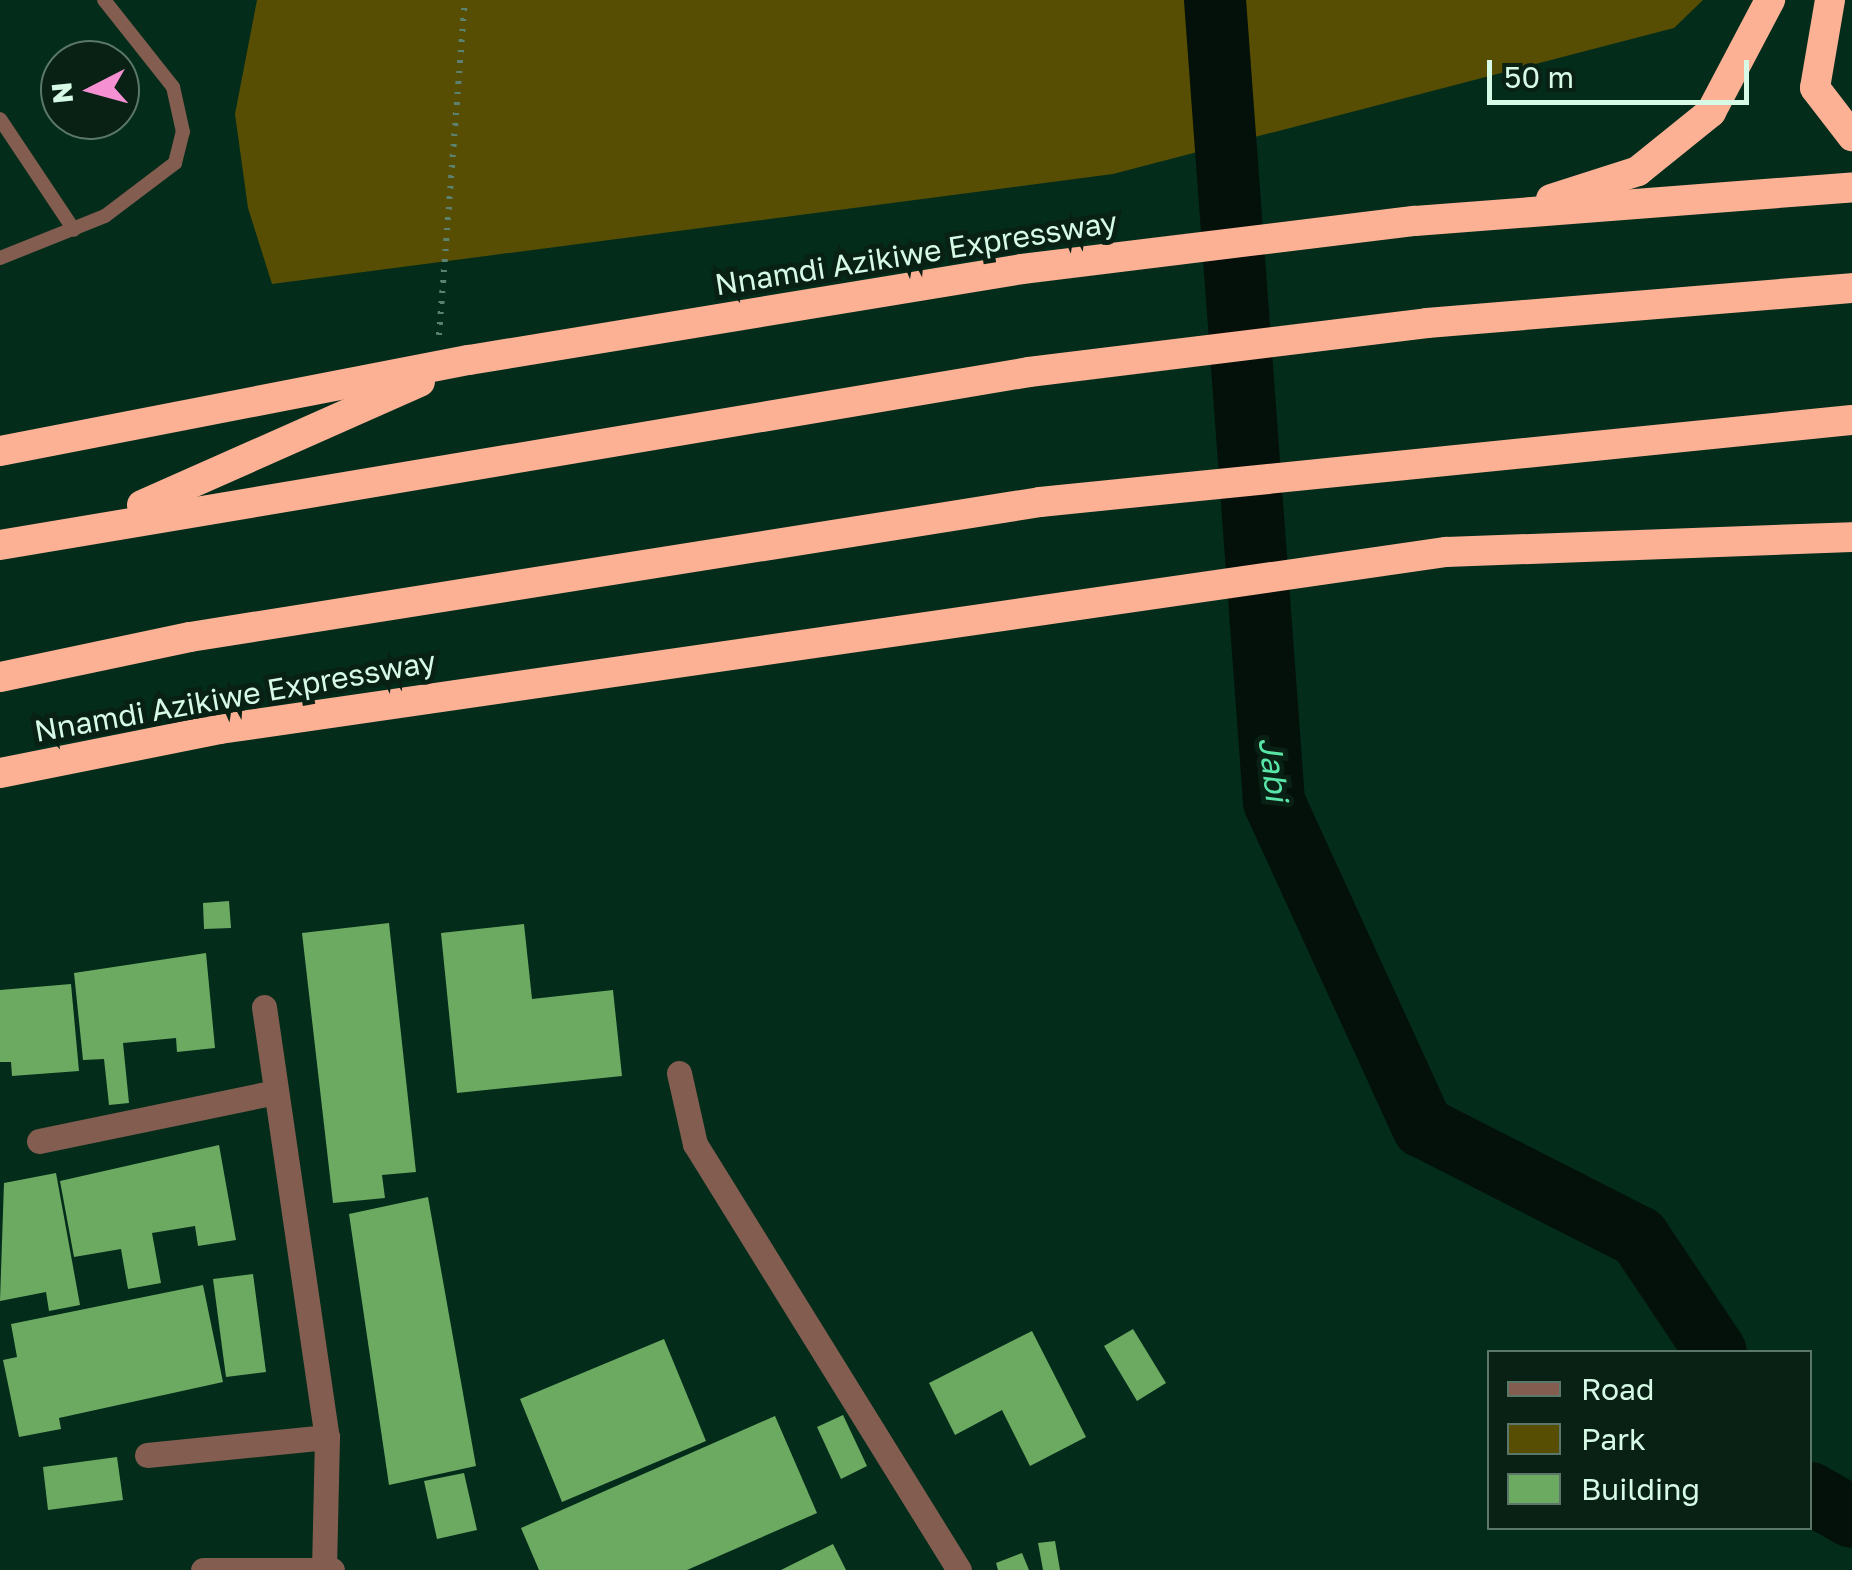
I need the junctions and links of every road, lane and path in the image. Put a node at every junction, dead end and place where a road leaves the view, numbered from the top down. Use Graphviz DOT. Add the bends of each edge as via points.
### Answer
graph roads {
  1 [pos="104,0"];
  2 [pos="466,0"];
  3 [pos="1770,0"];
  4 [pos="1830,0"];
  5 [pos="0,119"];
  6 [pos="1852,136"];
  7 [pos="1852,187"];
  8 [pos="1502,214"];
  9 [pos="74,230"];
  10 [pos="0,258"];
  11 [pos="1852,288"];
  12 [pos="469,360"];
  13 [pos="436,366"];
  14 [pos="1852,420"];
  15 [pos="0,450"];
  16 [pos="100,524"];
  17 [pos="1852,537"];
  18 [pos="0,546"];
  19 [pos="0,676"];
  20 [pos="0,773"];
  21 [pos="264,1007"];
  22 [pos="678,1074"];
  23 [pos="276,1092"];
  24 [pos="39,1140"];
  25 [pos="327,1437"];
  26 [pos="147,1454"];
  27 [pos="328,1567"];
  28 [pos="203,1570"];
  29 [pos="959,1570"];
  1 -- 9 [label="lane" via="173,87 183,132 175,163"];
  2 -- 13 [label="path"];
  3 -- 8 [label="highway" via="1711,112 1638,171"];
  4 -- 6 [label="highway" via="1815,88"];
  5 -- 9 [label="lane"];
  7 -- 8 [label="highway, Nnamdi Azikiwe Expressway"];
  8 -- 12 [label="highway, Nnamdi Azikiwe Expressway" via="1022,269"];
  9 -- 10 [label="lane"];
  11 -- 16 [label="highway" via="1427,324 1029,372"];
  12 -- 13 [label="highway, Nnamdi Azikiwe Expressway"];
  12 -- 16 [label="highway"];
  13 -- 15 [label="highway, Nnamdi Azikiwe Expressway"];
  14 -- 19 [label="highway, Nnamdi Azikiwe Expressway" via="1441,455 1040,502 210,634"];
  16 -- 18 [label="highway"];
  17 -- 20 [label="highway, Nnamdi Azikiwe Expressway" via="1446,552 1052,603 220,729"];
  21 -- 23 [label="street"];
  22 -- 29 [label="street" via="695,1144"];
  23 -- 24 [label="street"];
  23 -- 25 [label="street"];
  25 -- 26 [label="street"];
  25 -- 27 [label="street"];
  27 -- 28 [label="street"];
}
